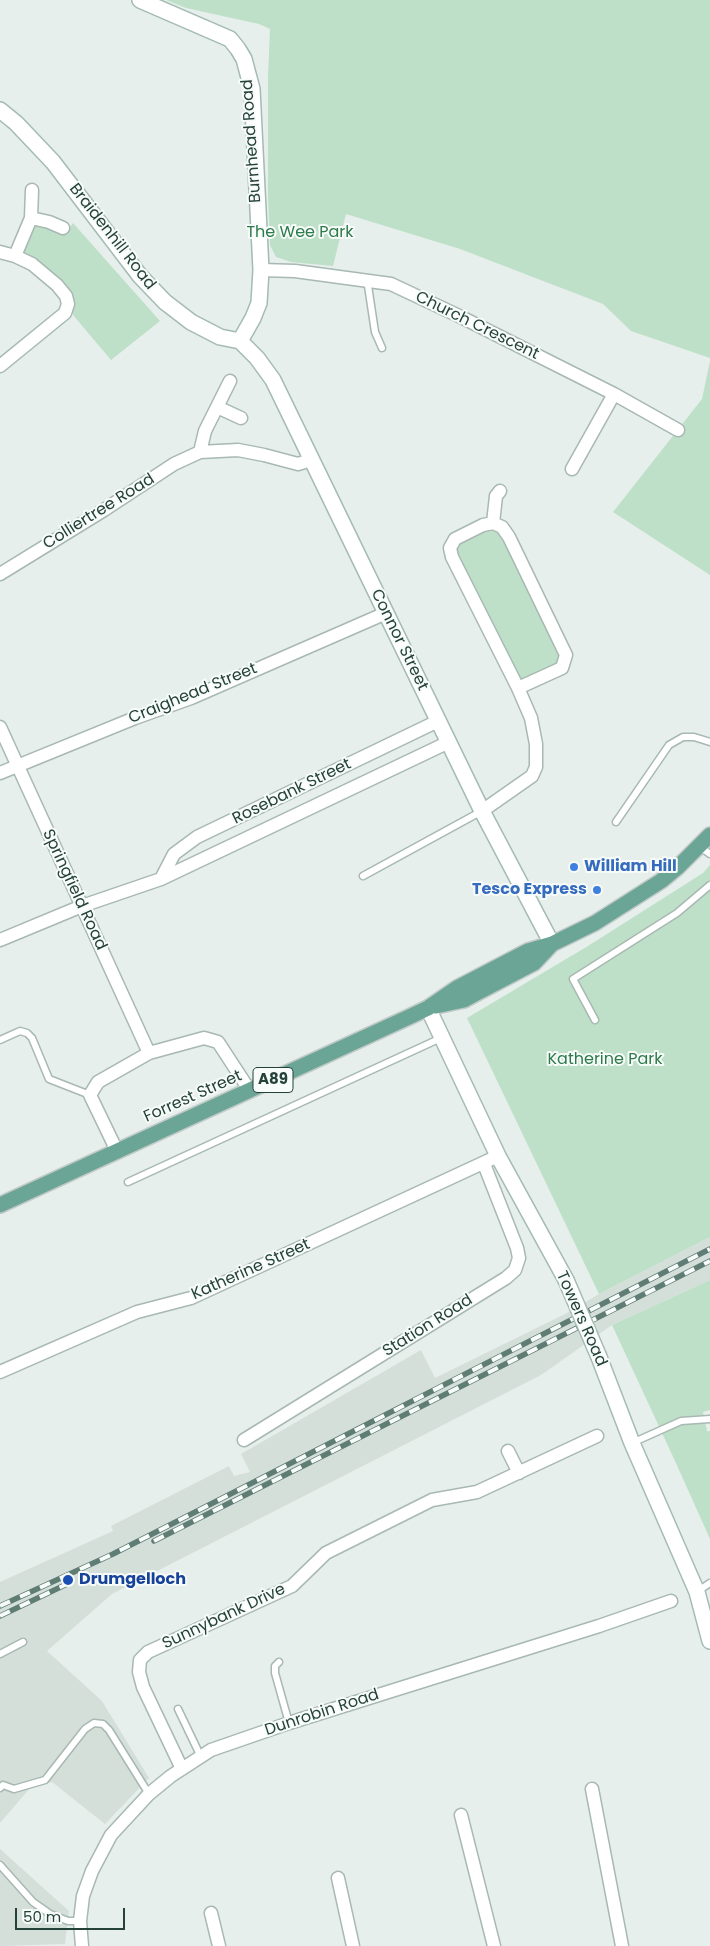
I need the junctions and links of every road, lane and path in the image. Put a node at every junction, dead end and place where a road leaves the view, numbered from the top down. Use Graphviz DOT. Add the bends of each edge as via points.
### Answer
graph roads {
  1 [pos="140,0"];
  2 [pos="0,110"];
  3 [pos="32,190"];
  4 [pos="31,218"];
  5 [pos="63,228"];
  6 [pos="0,252"];
  7 [pos="15,256"];
  8 [pos="261,270"];
  9 [pos="367,279"];
  10 [pos="240,341"];
  11 [pos="382,348"];
  12 [pos="0,366"];
  13 [pos="230,381"];
  14 [pos="614,394"];
  15 [pos="217,407"];
  16 [pos="241,418"];
  17 [pos="678,430"];
  18 [pos="200,452"];
  19 [pos="311,460"];
  20 [pos="572,468"];
  21 [pos="500,491"];
  22 [pos="493,524"];
  23 [pos="0,574"];
  24 [pos="386,613"];
  25 [pos="518,688"];
  26 [pos="438,721"];
  27 [pos="0,728"];
  28 [pos="449,742"];
  29 [pos="710,742"];
  30 [pos="16,766"];
  31 [pos="0,773"];
  32 [pos="482,811"];
  33 [pos="616,822"];
  34 [pos="710,835"];
  35 [pos="704,850"];
  36 [pos="363,876"];
  37 [pos="162,879"];
  38 [pos="710,885"];
  39 [pos="82,906"];
  40 [pos="0,940"];
  41 [pos="552,944"];
  42 [pos="428,1008"];
  43 [pos="595,1020"];
  44 [pos="442,1037"];
  45 [pos="0,1040"];
  46 [pos="149,1053"];
  47 [pos="250,1091"];
  48 [pos="90,1095"];
  49 [pos="117,1152"];
  50 [pos="498,1156"];
  51 [pos="484,1164"];
  52 [pos="128,1182"];
  53 [pos="0,1205"];
  54 [pos="0,1372"];
  55 [pos="710,1420"];
  56 [pos="597,1436"];
  57 [pos="244,1440"];
  58 [pos="632,1444"];
  59 [pos="508,1451"];
  60 [pos="519,1473"];
  61 [pos="710,1583"];
  62 [pos="697,1592"];
  63 [pos="671,1601"];
  64 [pos="710,1641"];
  65 [pos="22,1642"];
  66 [pos="0,1654"];
  67 [pos="279,1662"];
  68 [pos="178,1709"];
  69 [pos="289,1723"];
  70 [pos="201,1757"];
  71 [pos="182,1769"];
  72 [pos="0,1788"];
  73 [pos="592,1789"];
  74 [pos="149,1794"];
  75 [pos="461,1815"];
  76 [pos="0,1865"];
  77 [pos="338,1878"];
  78 [pos="211,1913"];
  79 [pos="80,1921"];
  80 [pos="82,1946"];
  81 [pos="219,1946"];
  82 [pos="352,1946"];
  83 [pos="494,1946"];
  84 [pos="622,1946"];
  1 -- 8 [label="main road, Burnhead Road" via="230,39 244,59 252,89"];
  2 -- 10 [label="main road, Braidenhill Road" via="54,162 140,276 165,302 191,322 220,337"];
  3 -- 4 [label="street"];
  4 -- 5 [label="street"];
  4 -- 7 [label="street"];
  6 -- 7 [label="street"];
  7 -- 12 [label="street" via="32,264 57,285 68,304 65,313"];
  8 -- 9 [label="street, Church Crescent"];
  8 -- 10 [label="main road, Burnhead Road" via="259,303"];
  9 -- 11 [label="lane" via="375,332"];
  9 -- 14 [label="street, Church Crescent" via="391,284"];
  10 -- 19 [label="main road, Connor Street" via="273,380"];
  13 -- 15 [label="street"];
  14 -- 17 [label="street, Church Crescent"];
  14 -- 20 [label="street"];
  15 -- 16 [label="street"];
  15 -- 18 [label="street" via="205,431"];
  18 -- 19 [label="street, Colliertree Road" via="238,450 298,464"];
  18 -- 23 [label="street, Colliertree Road" via="174,464"];
  19 -- 24 [label="main road, Connor Street"];
  21 -- 22 [label="street" via="496,496"];
  22 -- 25 [label="street" via="483,525 455,539 450,548"];
  22 -- 25 [label="street" via="502,527 509,537 566,654 562,668"];
  24 -- 26 [label="main road, Connor Street"];
  24 -- 30 [label="street, Craighead Street" via="191,698"];
  25 -- 32 [label="street" via="531,718 536,767 532,776"];
  26 -- 28 [label="main road, Connor Street"];
  26 -- 37 [label="street, Rosebank Street" via="197,838 174,854"];
  27 -- 30 [label="street, Springfield Road"];
  28 -- 32 [label="main road, Connor Street"];
  28 -- 37 [label="street, Rosebank Street"];
  29 -- 33 [label="lane" via="683,737 669,745"];
  30 -- 31 [label="street, Craighead Street"];
  30 -- 39 [label="street, Springfield Road"];
  32 -- 36 [label="lane"];
  32 -- 41 [label="main road, Connor Street"];
  34 -- 35 [label="main road, Forrest Street / A89"];
  35 -- 41 [label="main road, Forrest Street / A89" via="595,923"];
  37 -- 39 [label="street, Rosebank Street"];
  38 -- 43 [label="lane" via="677,913 573,979"];
  39 -- 40 [label="street, Rosebank Street"];
  39 -- 46 [label="street, Springfield Road"];
  41 -- 42 [label="main road, Forrest Street / A89" via="534,963 476,994"];
  42 -- 44 [label="main road, Towers Road"];
  42 -- 47 [label="main road, Forrest Street / A89"];
  44 -- 50 [label="main road, Towers Road"];
  44 -- 52 [label="lane"];
  45 -- 48 [label="lane" via="20,1031 27,1033 48,1079"];
  46 -- 47 [label="street" via="204,1038 218,1042"];
  46 -- 48 [label="street" via="98,1082"];
  47 -- 49 [label="main road, Forrest Street / A89"];
  48 -- 49 [label="street"];
  49 -- 53 [label="main road, Forrest Street / A89"];
  50 -- 51 [label="street, Katherine Street"];
  50 -- 58 [label="main road, Towers Road, bridge" via="566,1280"];
  51 -- 54 [label="street, Katherine Street" via="191,1298 137,1312"];
  51 -- 57 [label="street, Station Road" via="517,1248 519,1258 515,1270"];
  55 -- 58 [label="lane" via="681,1421"];
  56 -- 60 [label="street, Sunnybank Drive"];
  58 -- 62 [label="main road, Towers Road"];
  59 -- 60 [label="street"];
  60 -- 71 [label="street, Sunnybank Drive" via="478,1492 432,1500 326,1553 292,1586 148,1652 140,1660 139,1672"];
  61 -- 62 [label="lane"];
  62 -- 64 [label="main road, Towers Road"];
  63 -- 69 [label="street, Dunrobin Road"];
  65 -- 66 [label="lane"];
  67 -- 69 [label="lane" via="275,1673"];
  68 -- 70 [label="lane"];
  69 -- 70 [label="street, Dunrobin Road" via="211,1750"];
  70 -- 71 [label="street, Dunrobin Road"];
  71 -- 74 [label="street, Dunrobin Road"];
  72 -- 74 [label="lane" via="3,1785 14,1790 44,1780 85,1729 94,1723 103,1724 109,1730"];
  73 -- 84 [label="street"];
  74 -- 79 [label="street, Dunrobin Road" via="111,1835 92,1871 83,1896"];
  75 -- 83 [label="street"];
  76 -- 79 [label="lane" via="33,1902 50,1914 68,1921"];
  77 -- 82 [label="street"];
  78 -- 81 [label="street"];
  79 -- 80 [label="street, Dunrobin Road"];
}
